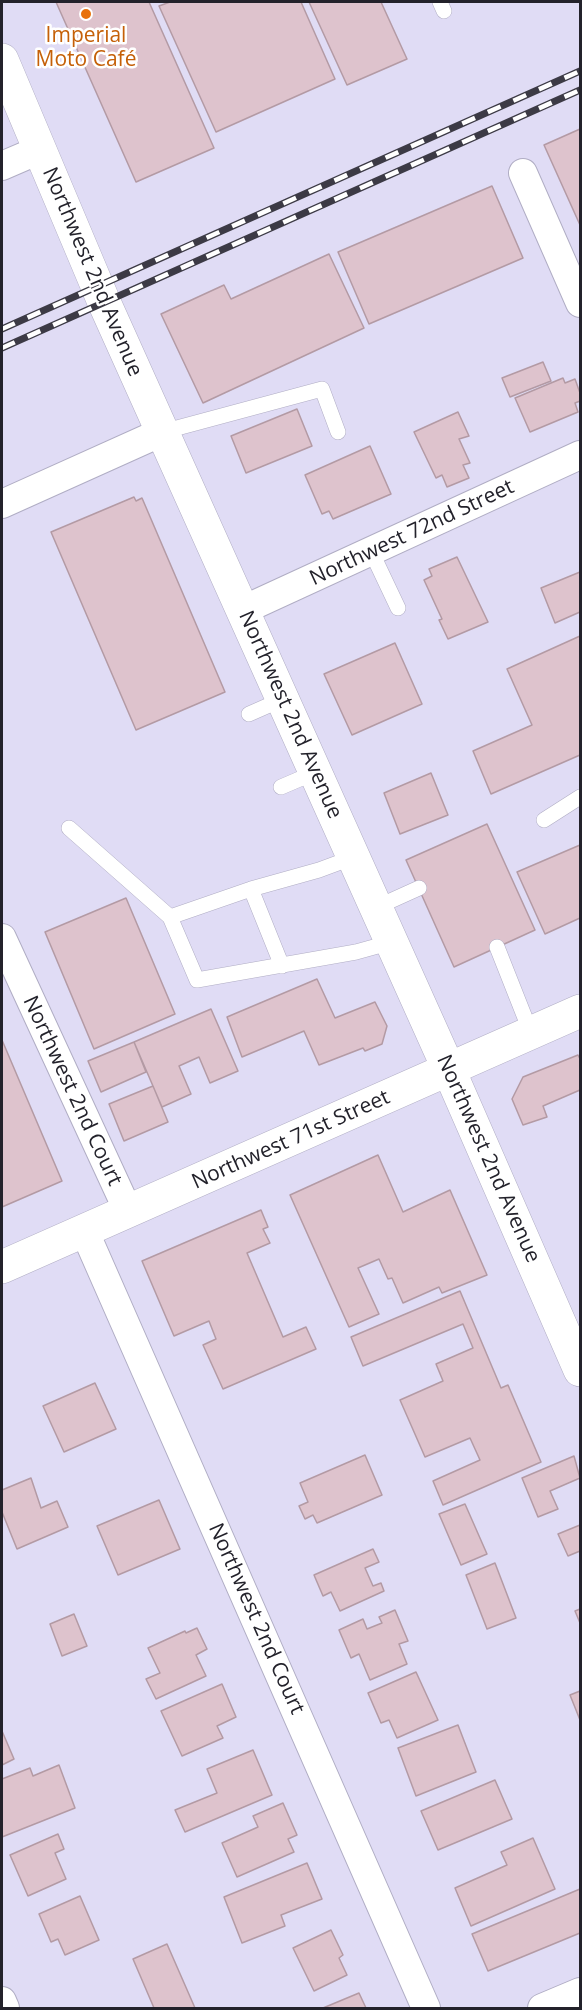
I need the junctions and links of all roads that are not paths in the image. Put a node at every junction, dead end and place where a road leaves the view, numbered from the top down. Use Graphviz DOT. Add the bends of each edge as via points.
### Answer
graph roads {
  1 [pos="2,60"];
  2 [pos="39,150"];
  3 [pos="2,166"];
  4 [pos="523,173"];
  5 [pos="580,303"];
  6 [pos="162,432"];
  7 [pos="338,432"];
  8 [pos="580,455"];
  9 [pos="2,504"];
  10 [pos="371,551"];
  11 [pos="398,608"];
  12 [pos="243,610"];
  13 [pos="283,699"];
  14 [pos="249,714"];
  15 [pos="316,772"];
  16 [pos="281,787"];
  17 [pos="580,797"];
  18 [pos="544,820"];
  19 [pos="69,828"];
  20 [pos="354,857"];
  21 [pos="419,888"];
  22 [pos="252,889"];
  23 [pos="377,907"];
  24 [pos="170,917"];
  25 [pos="2,938"];
  26 [pos="392,942"];
  27 [pos="496,947"];
  28 [pos="282,966"];
  29 [pos="580,1011"];
  30 [pos="531,1033"];
  31 [pos="449,1070"];
  32 [pos="128,1211"];
  33 [pos="84,1230"];
  34 [pos="2,1267"];
  35 [pos="576,1350"];
  36 [pos="580,1992"];
  37 [pos="2,2001"];
  38 [pos="5,2008"];
  39 [pos="426,2008"];
  40 [pos="542,2008"];
  1 -- 2 [label="street, Northwest 2nd Avenue"];
  2 -- 3 [label="street"];
  2 -- 6 [label="street, Northwest 2nd Avenue"];
  4 -- 5 [label="street"];
  6 -- 7 [label="lane" via="322,388"];
  6 -- 9 [label="street"];
  6 -- 12 [label="street, Northwest 2nd Avenue"];
  8 -- 10 [label="street, Northwest 72nd Street"];
  10 -- 11 [label="lane"];
  10 -- 12 [label="street, Northwest 72nd Street"];
  12 -- 13 [label="street, Northwest 2nd Avenue"];
  13 -- 14 [label="lane"];
  13 -- 15 [label="street, Northwest 2nd Avenue"];
  15 -- 16 [label="lane"];
  15 -- 20 [label="street, Northwest 2nd Avenue"];
  17 -- 18 [label="lane"];
  19 -- 24 [label="lane"];
  20 -- 22 [label="lane"];
  20 -- 23 [label="street, Northwest 2nd Avenue"];
  21 -- 23 [label="lane"];
  22 -- 24 [label="lane"];
  22 -- 28 [label="lane"];
  23 -- 26 [label="street, Northwest 2nd Avenue"];
  24 -- 28 [label="lane" via="197,980"];
  25 -- 32 [label="street, Northwest 2nd Court"];
  26 -- 28 [label="lane"];
  26 -- 31 [label="street, Northwest 2nd Avenue"];
  27 -- 30 [label="lane"];
  29 -- 30 [label="street, Northwest 71st Street"];
  30 -- 31 [label="street, Northwest 71st Street"];
  31 -- 32 [label="street, Northwest 71st Street"];
  31 -- 35 [label="street, Northwest 2nd Avenue"];
  32 -- 33 [label="street, Northwest 71st Street"];
  33 -- 34 [label="street, Northwest 71st Street"];
  33 -- 39 [label="street, Northwest 2nd Court"];
  36 -- 40 [label="street"];
  37 -- 38 [label="street"];
}
